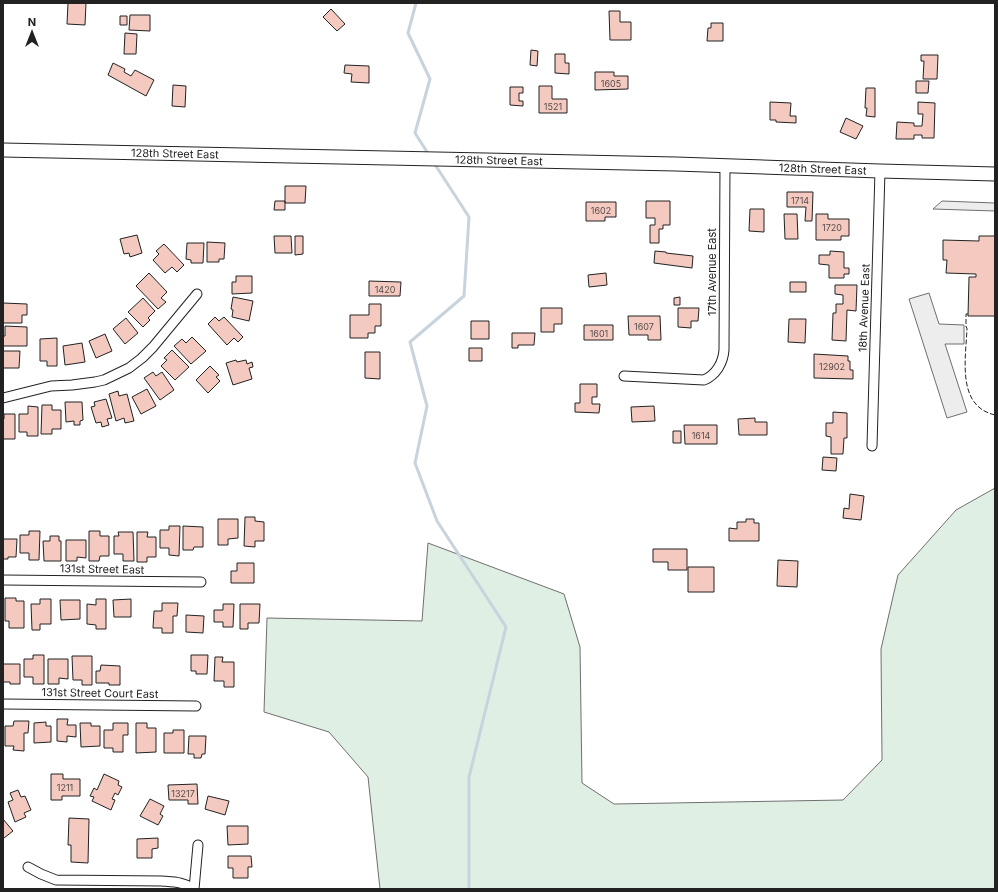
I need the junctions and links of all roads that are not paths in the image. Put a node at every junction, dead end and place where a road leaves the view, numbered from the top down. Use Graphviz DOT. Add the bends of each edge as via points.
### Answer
graph roads {
  1 [pos="3,150"];
  2 [pos="725,166"];
  3 [pos="880,171"];
  4 [pos="995,174"];
  5 [pos="197,294"];
  6 [pos="624,376"];
  7 [pos="3,398"];
  8 [pos="872,446"];
  9 [pos="3,580"];
  10 [pos="201,582"];
  11 [pos="3,704"];
  12 [pos="196,706"];
  13 [pos="198,845"];
  14 [pos="28,868"];
  15 [pos="194,889"];
  1 -- 2 [label="street, 128th Street East"];
  2 -- 3 [label="street, 128th Street East"];
  2 -- 6 [label="street, 17th Avenue East" via="722,362 713,374 704,380"];
  3 -- 4 [label="street, 128th Street East"];
  3 -- 8 [label="street, 18th Avenue East"];
  5 -- 7 [label="street" via="153,347 129,368 104,380 78,385 51,386"];
  9 -- 10 [label="street, 131st Street East"];
  11 -- 12 [label="street, 131st Street Court East"];
  13 -- 15 [label="street"];
  14 -- 15 [label="street" via="56,880 180,882"];
}
